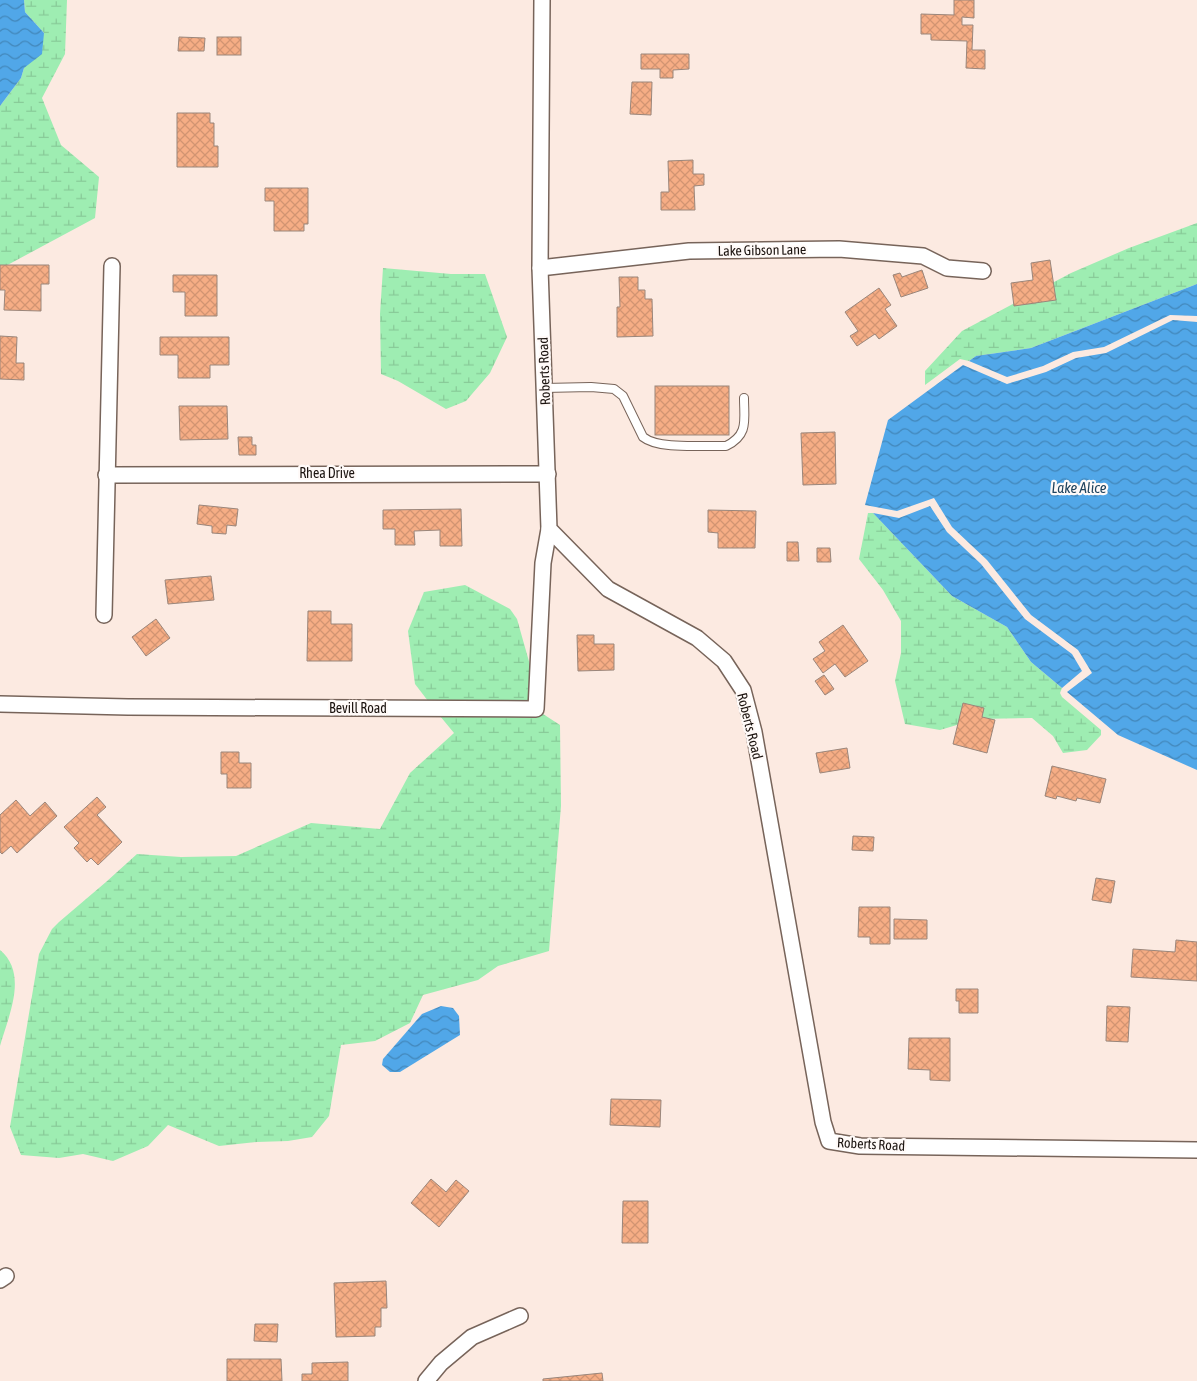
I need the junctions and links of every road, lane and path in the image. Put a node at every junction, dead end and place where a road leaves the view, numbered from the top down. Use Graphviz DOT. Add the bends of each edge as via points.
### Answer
graph roads {
  1 [pos="542,0"];
  2 [pos="112,266"];
  3 [pos="540,268"];
  4 [pos="983,271"];
  5 [pos="544,388"];
  6 [pos="744,398"];
  7 [pos="106,474"];
  8 [pos="548,474"];
  9 [pos="549,529"];
  10 [pos="104,615"];
  11 [pos="0,704"];
  12 [pos="1197,1150"];
  13 [pos="520,1316"];
  14 [pos="426,1381"];
  1 -- 3 [label="street, Roberts Road"];
  2 -- 7 [label="street"];
  3 -- 4 [label="street, Lake Gibson Lane" via="689,251 839,249 923,256 947,268"];
  3 -- 5 [label="street, Roberts Road"];
  5 -- 6 [label="lane" via="614,389 623,396 643,437 662,445 726,446 734,442 744,427"];
  5 -- 8 [label="street, Roberts Road"];
  7 -- 8 [label="street, Rhea Drive"];
  7 -- 10 [label="street"];
  8 -- 9 [label="street, Roberts Road"];
  9 -- 11 [label="street, Bevill Road" via="543,564 536,709"];
  9 -- 12 [label="street, Roberts Road" via="608,589 697,638 724,661 743,690 754,732 829,1141 860,1146"];
  13 -- 14 [label="street" via="472,1337 441,1363"];
}
